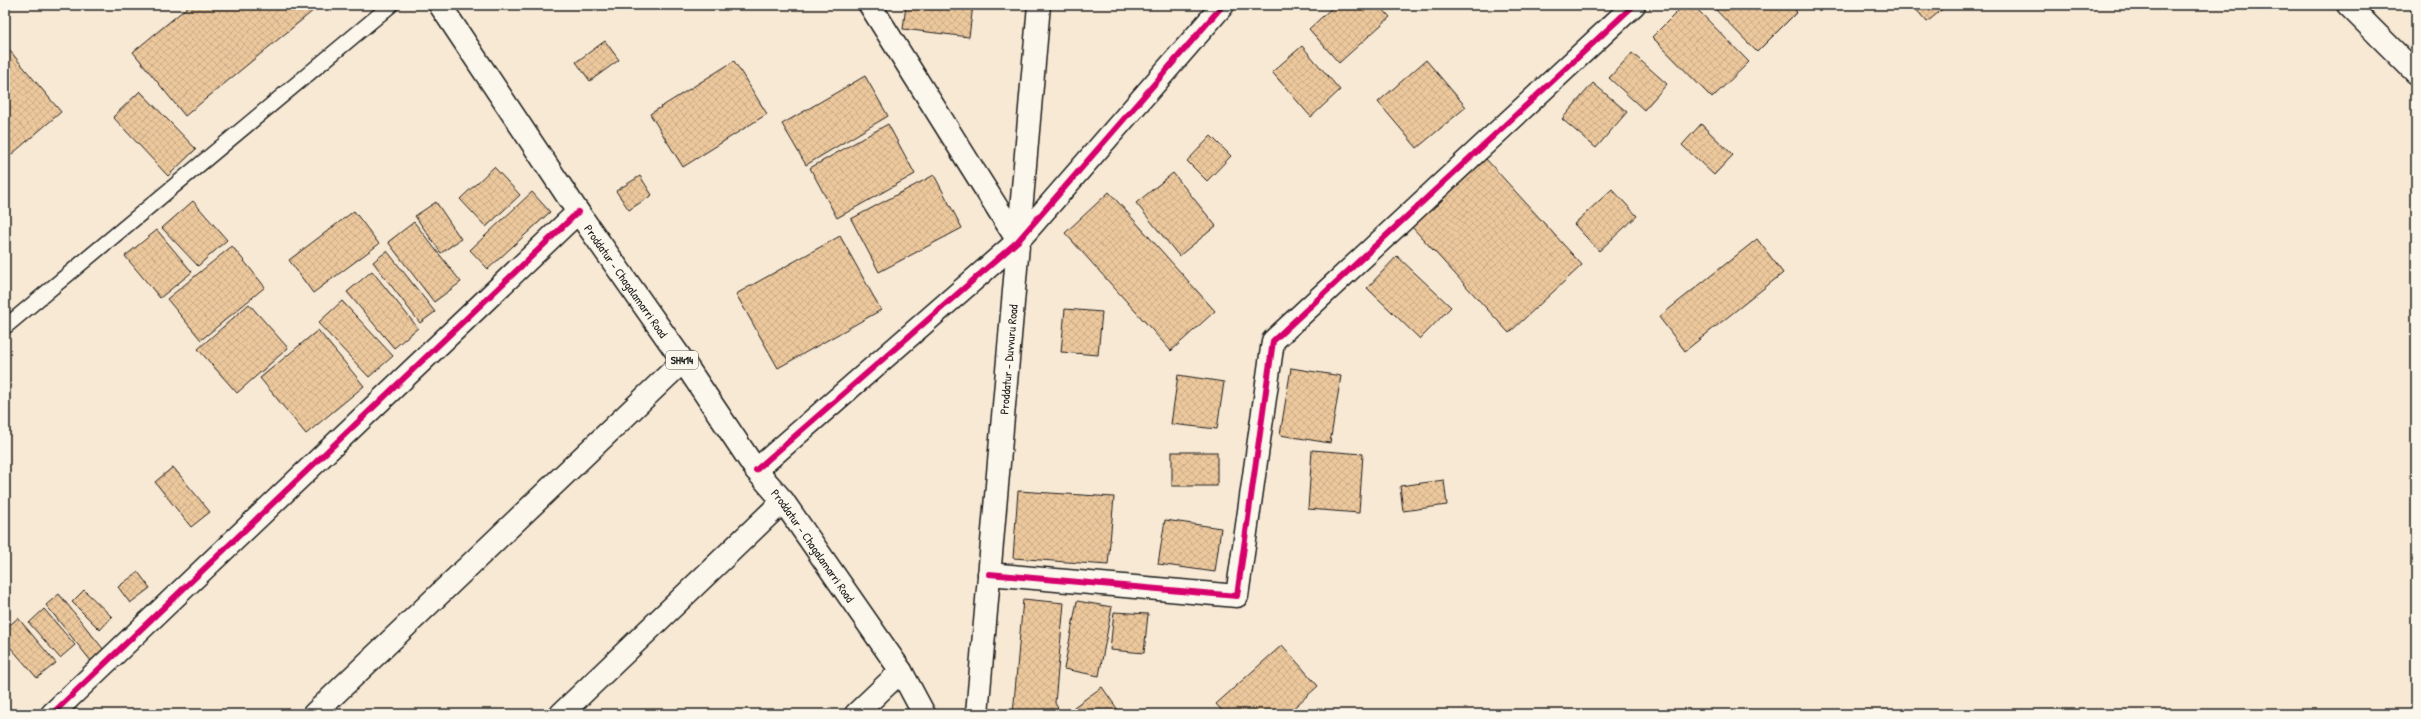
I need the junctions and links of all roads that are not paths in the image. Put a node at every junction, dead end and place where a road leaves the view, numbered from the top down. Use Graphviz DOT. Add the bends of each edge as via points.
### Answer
graph roads {
  1 [pos="391,5"];
  2 [pos="440,5"];
  3 [pos="870,5"];
  4 [pos="1039,5"];
  5 [pos="1223,5"];
  6 [pos="1634,5"];
  7 [pos="2348,5"];
  8 [pos="2416,73"];
  9 [pos="578,212"];
  10 [pos="1018,241"];
  11 [pos="5,327"];
  12 [pos="683,361"];
  13 [pos="756,470"];
  14 [pos="783,502"];
  15 [pos="989,574"];
  16 [pos="901,671"];
  17 [pos="52,714"];
  18 [pos="314,714"];
  19 [pos="561,714"];
  20 [pos="856,714"];
  21 [pos="924,714"];
  22 [pos="977,714"];
  1 -- 11 [label="lane"];
  2 -- 9 [label="street, Proddatur - Chagalamarri Road / SH414"];
  3 -- 10 [label="street"];
  4 -- 10 [label="street, Proddatur - Duvvuru Road"];
  5 -- 10 [label="street"];
  6 -- 15 [label="street" via="1273,341 1237,596"];
  7 -- 8 [label="street"];
  9 -- 12 [label="street, Proddatur - Chagalamarri Road / SH414"];
  9 -- 17 [label="street"];
  10 -- 13 [label="street"];
  10 -- 15 [label="street, Proddatur - Duvvuru Road"];
  12 -- 13 [label="street, Proddatur - Chagalamarri Road / SH414"];
  12 -- 18 [label="street"];
  13 -- 14 [label="street, Proddatur - Chagalamarri Road / SH414"];
  14 -- 16 [label="street, Proddatur - Chagalamarri Road / SH414"];
  14 -- 19 [label="street"];
  15 -- 22 [label="street, Proddatur - Duvvuru Road"];
  16 -- 20 [label="street"];
  16 -- 21 [label="street, Proddatur - Chagalamarri Road / SH414"];
}
